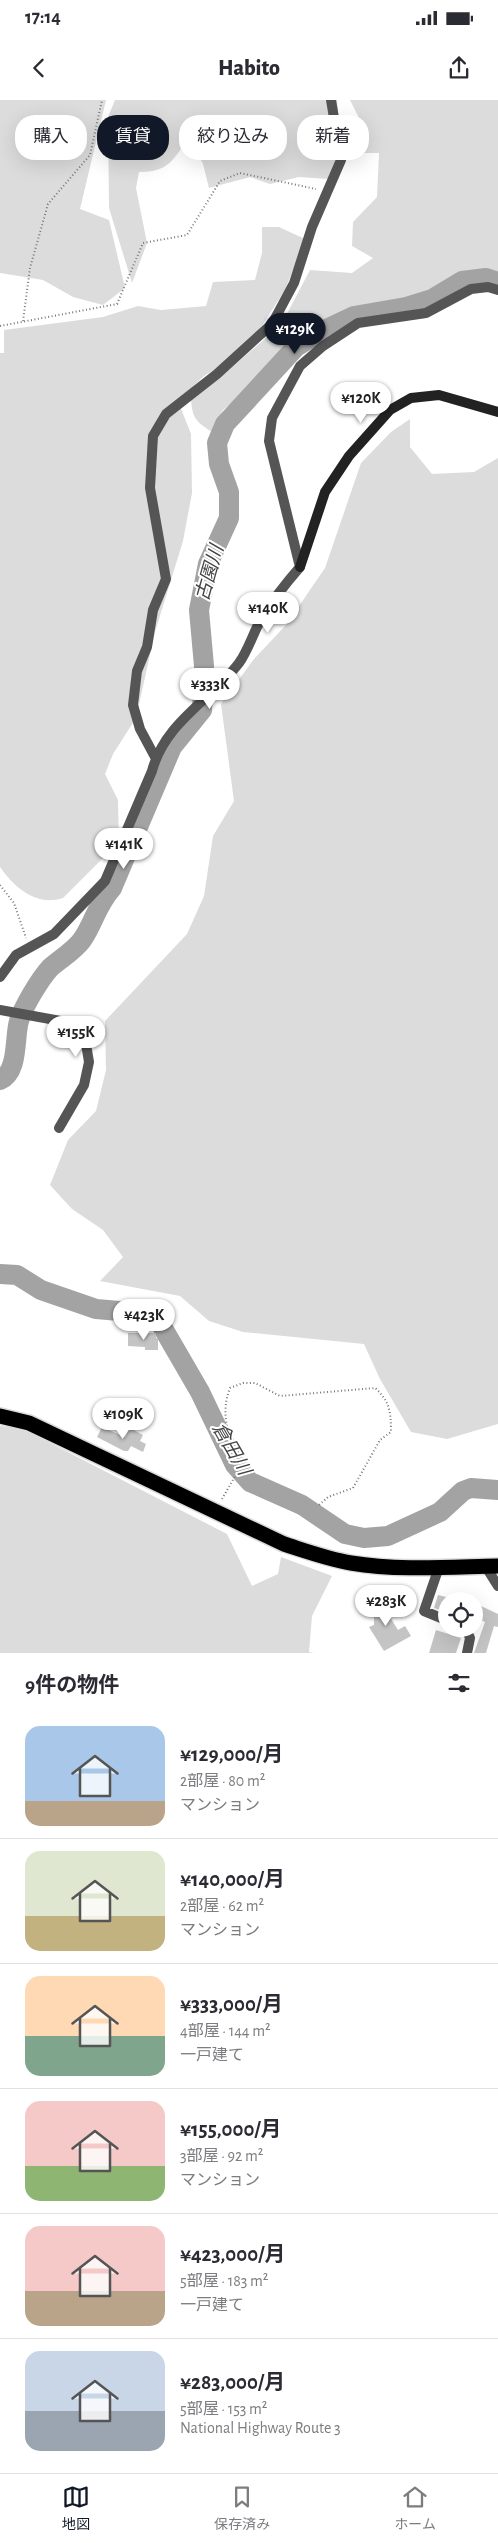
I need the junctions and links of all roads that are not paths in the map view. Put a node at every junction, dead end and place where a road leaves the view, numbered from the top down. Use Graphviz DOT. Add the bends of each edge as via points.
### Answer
graph roads {
  1 [pos="330,100"];
  2 [pos="498,290"];
  3 [pos="498,412"];
  4 [pos="300,567"];
  5 [pos="156,757"];
  6 [pos="0,976"];
  7 [pos="0,1010"];
  8 [pos="59,1128"];
  9 [pos="0,1416"];
  10 [pos="492,1566"];
  11 [pos="439,1567"];
  12 [pos="498,1586"];
  13 [pos="438,1617"];
  14 [pos="470,1637"];
  15 [pos="466,1653"];
  1 -- 5 [label="street" via="341,160 326,191 294,283 272,324 217,374 166,414 153,436 150,488 166,579 153,610 147,648 136,671 133,705 140,729"];
  2 -- 4 [label="street" via="488,287 472,289 426,313 358,323 300,366 272,418 269,441"];
  3 -- 4 [label="street" via="440,395 411,398 390,410 349,456 325,492"];
  4 -- 5 [label="street" via="263,616 240,662 184,716 166,737"];
  5 -- 6 [label="street" via="105,880 54,934 16,955"];
  7 -- 8 [label="street" via="72,1023 84,1032 89,1062 84,1085"];
  9 -- 11 [label="highway" via="29,1423 68,1440 284,1544 328,1558 384,1567"];
  10 -- 11 [label="highway"];
  10 -- 12 [label="street"];
  11 -- 13 [label="street" via="424,1611"];
  14 -- 15 [label="street"];
}
